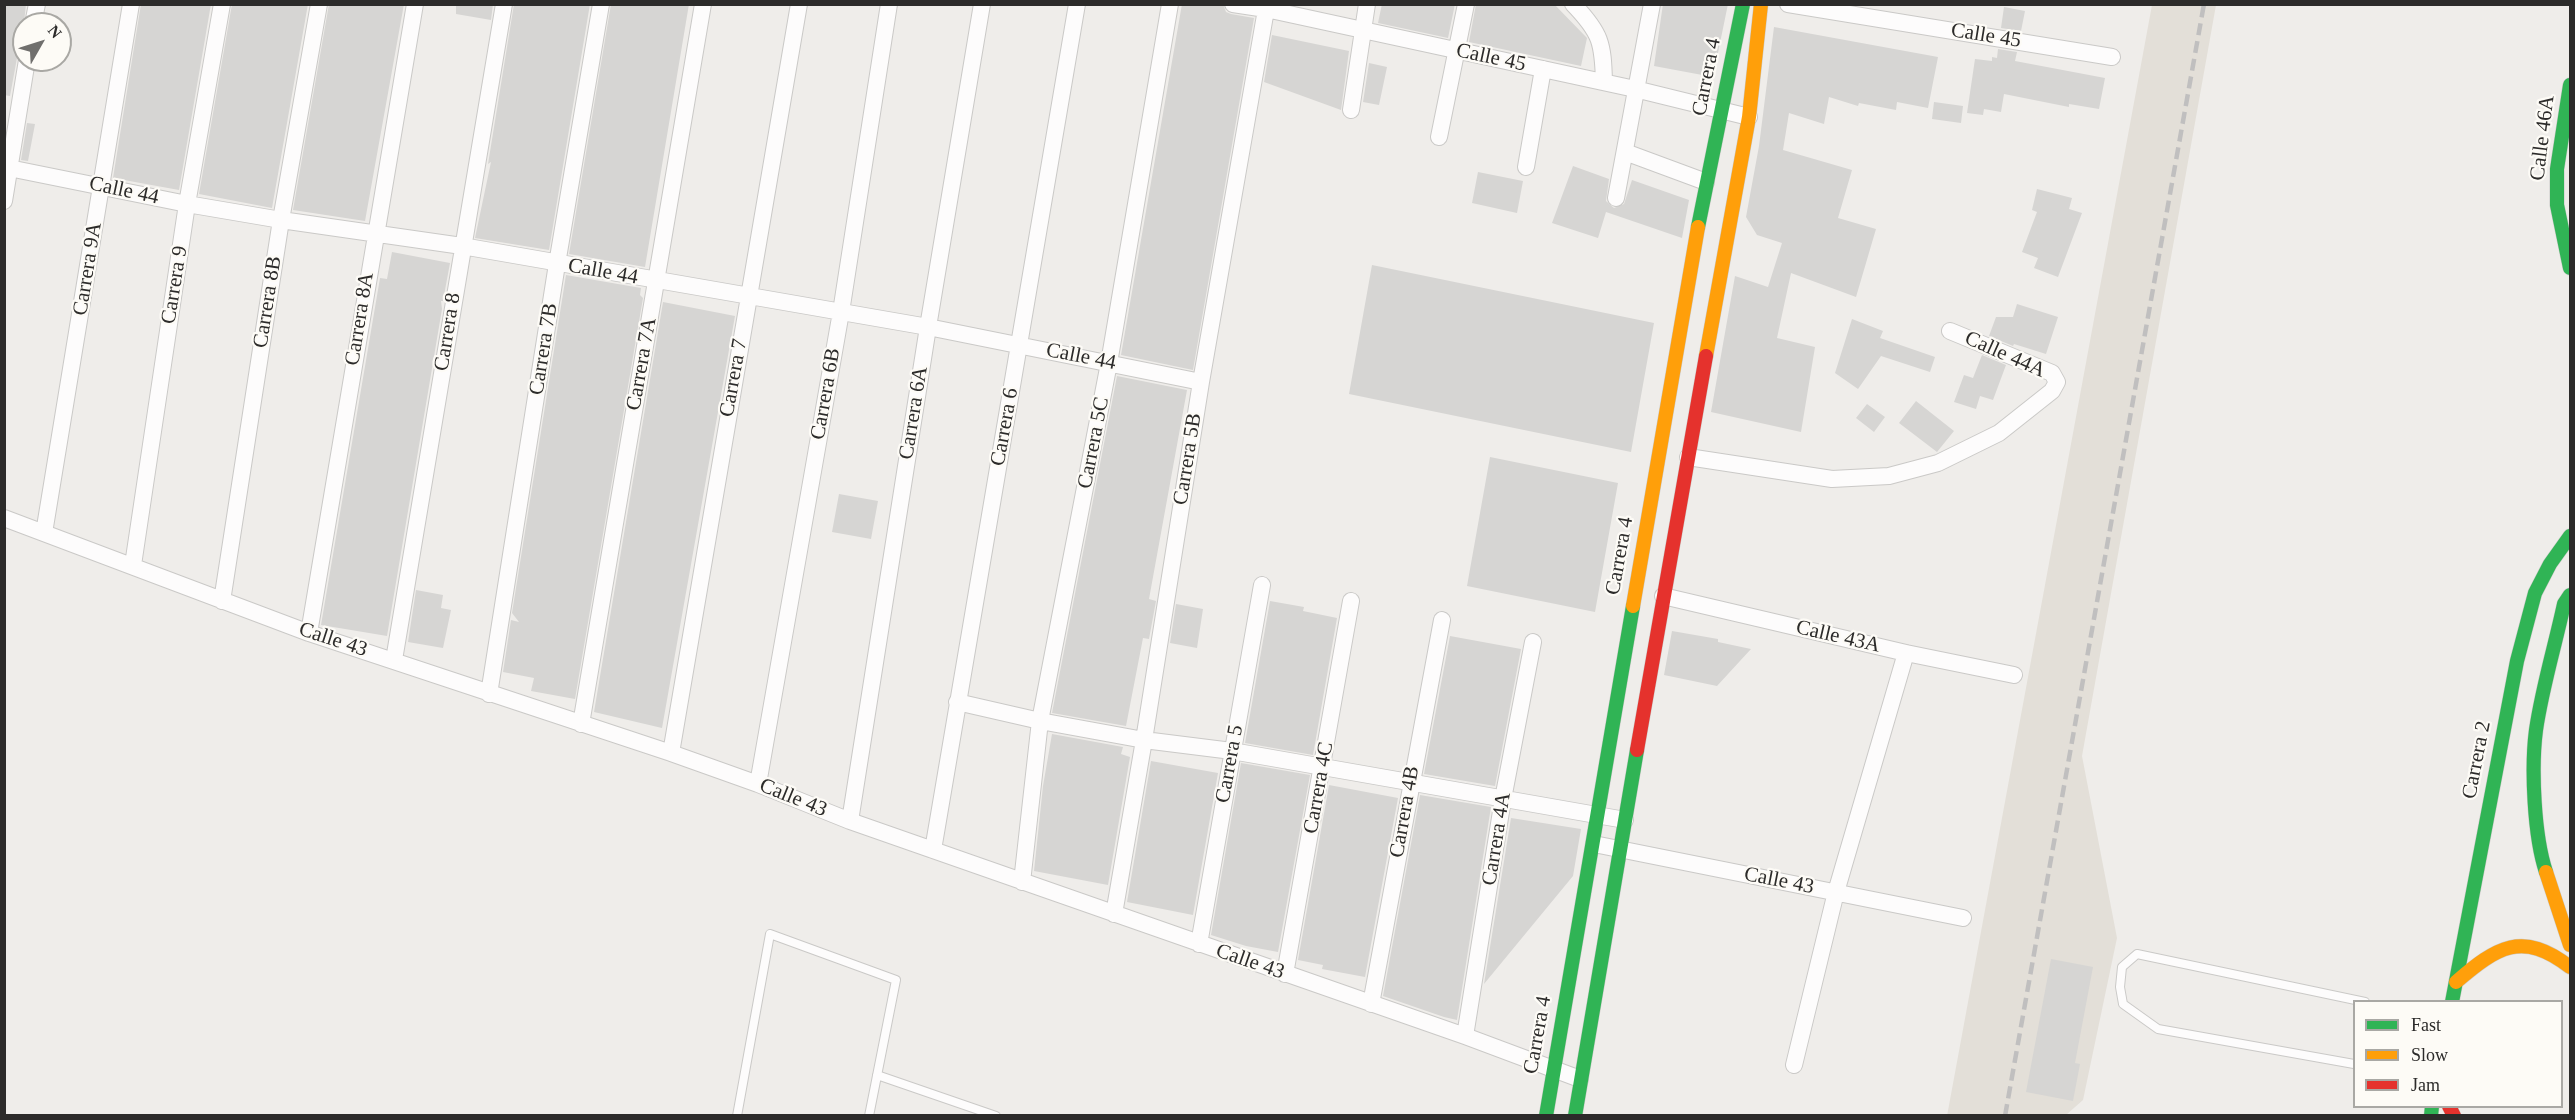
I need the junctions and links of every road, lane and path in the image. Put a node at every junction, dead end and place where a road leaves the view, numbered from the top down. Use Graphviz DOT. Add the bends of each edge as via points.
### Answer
graph roads {
  1 [pos="131,4"];
  2 [pos="222,4"];
  3 [pos="319,4"];
  4 [pos="415,4"];
  5 [pos="504,4"];
  6 [pos="601,4"];
  7 [pos="703,4"];
  8 [pos="800,4"];
  9 [pos="890,4"];
  10 [pos="982,4"];
  11 [pos="1077,4"];
  12 [pos="1170,4"];
  13 [pos="1233,4"];
  14 [pos="1367,4"];
  15 [pos="1466,4"];
  16 [pos="1652,4"];
  17 [pos="1743,4"];
  18 [pos="1761,4"];
  19 [pos="1788,4"];
  20 [pos="1574,5"];
  21 [pos="1266,7"];
  22 [pos="1362,31"];
  23 [pos="1457,51"];
  24 [pos="2112,57"];
  25 [pos="1543,69"];
  26 [pos="25,72"];
  27 [pos="1604,82"];
  28 [pos="2571,85"];
  29 [pos="1635,89"];
  30 [pos="1351,110"];
  31 [pos="1722,112"];
  32 [pos="1749,117"];
  33 [pos="1439,137"];
  34 [pos="1625,152"];
  35 [pos="1526,167"];
  36 [pos="7,168"];
  37 [pos="1706,182"];
  38 [pos="102,186"];
  39 [pos="1616,198"];
  40 [pos="4,201"];
  41 [pos="187,204"];
  42 [pos="280,220"];
  43 [pos="375,232"];
  44 [pos="462,246"];
  45 [pos="557,264"];
  46 [pos="2571,268"];
  47 [pos="656,281"];
  48 [pos="747,297"];
  49 [pos="841,312"];
  50 [pos="928,327"];
  51 [pos="1950,331"];
  52 [pos="1019,345"];
  53 [pos="1109,363"];
  54 [pos="1201,382"];
  55 [pos="1688,458"];
  56 [pos="4,518"];
  57 [pos="44,533"];
  58 [pos="2571,536"];
  59 [pos="133,566"];
  60 [pos="1262,585"];
  61 [pos="2571,595"];
  62 [pos="1663,596"];
  63 [pos="222,601"];
  64 [pos="1351,601"];
  65 [pos="1442,620"];
  66 [pos="309,633"];
  67 [pos="1533,642"];
  68 [pos="1906,653"];
  69 [pos="394,660"];
  70 [pos="2014,675"];
  71 [pos="489,693"];
  72 [pos="957,702"];
  73 [pos="1040,721"];
  74 [pos="581,724"];
  75 [pos="1144,740"];
  76 [pos="1232,752"];
  77 [pos="671,753"];
  78 [pos="1323,768"];
  79 [pos="1410,783"];
  80 [pos="758,784"];
  81 [pos="1503,799"];
  82 [pos="1596,816"];
  83 [pos="1625,820"];
  84 [pos="850,821"];
  85 [pos="1594,844"];
  86 [pos="1622,849"];
  87 [pos="933,850"];
  88 [pos="1022,882"];
  89 [pos="1836,892"];
  90 [pos="1114,914"];
  91 [pos="1963,918"];
  92 [pos="1199,944"];
  93 [pos="2571,945"];
  94 [pos="2571,968"];
  95 [pos="1285,974"];
  96 [pos="2456,982"];
  97 [pos="2356,1000"];
  98 [pos="2452,1000"];
  99 [pos="1371,1004"];
  100 [pos="1465,1036"];
  101 [pos="2353,1064"];
  102 [pos="1794,1065"];
  103 [pos="1553,1071"];
  104 [pos="877,1075"];
  105 [pos="1580,1079"];
  106 [pos="737,1116"];
  107 [pos="869,1116"];
  108 [pos="996,1116"];
  109 [pos="1546,1116"];
  110 [pos="1575,1116"];
  1 -- 38 [label="street, Carrera 9A"];
  2 -- 41 [label="street, Carrera 9"];
  3 -- 42 [label="street, Carrera 8B"];
  4 -- 43 [label="street, Carrera 8A"];
  5 -- 44 [label="street, Carrera 8"];
  6 -- 45 [label="street, Carrera 7B"];
  7 -- 47 [label="street, Carrera 7A"];
  8 -- 48 [label="street, Carrera 7"];
  9 -- 49 [label="street, Carrera 6B"];
  10 -- 50 [label="street, Carrera 6A"];
  11 -- 52 [label="street, Carrera 6"];
  12 -- 53 [label="street, Carrera 5C"];
  13 -- 21 [label="street, Calle 45"];
  14 -- 22 [label="street"];
  15 -- 23 [label="street"];
  16 -- 29 [label="street"];
  17 -- 31 [label="street, Carrera 4"];
  18 -- 32 [label="street, Carrera 4"];
  19 -- 24 [label="street, Calle 45"];
  20 -- 27 [label="street" via="1596,31 1603,49"];
  21 -- 22 [label="street, Calle 45"];
  21 -- 54 [label="street, Carrera 5B"];
  22 -- 23 [label="street, Calle 45"];
  22 -- 30 [label="street"];
  23 -- 25 [label="street, Calle 45"];
  23 -- 33 [label="street"];
  25 -- 27 [label="street, Calle 45"];
  25 -- 35 [label="street"];
  26 -- 36 [label="street"];
  27 -- 29 [label="street, Calle 45"];
  28 -- 46 [label="street, Calle 46A" via="2557,170 2557,205"];
  29 -- 31 [label="street, Calle 45"];
  29 -- 34 [label="street"];
  31 -- 32 [label="street, Calle 45"];
  31 -- 37 [label="street, Carrera 4"];
  32 -- 55 [label="street, Carrera 4"];
  34 -- 37 [label="street"];
  34 -- 39 [label="street"];
  36 -- 38 [label="street, Calle 44"];
  36 -- 40 [label="street"];
  37 -- 82 [label="street, Carrera 4"];
  38 -- 41 [label="street, Calle 44"];
  38 -- 57 [label="street, Carrera 9A"];
  41 -- 42 [label="street, Calle 44"];
  41 -- 59 [label="street, Carrera 9"];
  42 -- 43 [label="street, Calle 44"];
  42 -- 63 [label="street, Carrera 8B"];
  43 -- 44 [label="street, Calle 44"];
  43 -- 66 [label="street, Carrera 8A"];
  44 -- 45 [label="street, Calle 44"];
  44 -- 69 [label="street, Carrera 8"];
  45 -- 47 [label="street, Calle 44"];
  45 -- 71 [label="street, Carrera 7B"];
  47 -- 48 [label="street, Calle 44"];
  47 -- 74 [label="street, Carrera 7A"];
  48 -- 49 [label="street, Calle 44"];
  48 -- 77 [label="street, Carrera 7"];
  49 -- 50 [label="street, Calle 44"];
  49 -- 80 [label="street, Carrera 6B"];
  50 -- 52 [label="street, Calle 44"];
  50 -- 84 [label="street, Carrera 6A"];
  51 -- 55 [label="street, Calle 44A" via="2052,373 2057,382 2052,391 1999,433 1938,463 1889,476 1832,479"];
  52 -- 53 [label="street, Calle 44"];
  52 -- 72 [label="street, Carrera 6"];
  53 -- 54 [label="street, Calle 44"];
  53 -- 73 [label="street, Carrera 5C"];
  54 -- 75 [label="street, Carrera 5B"];
  55 -- 62 [label="street, Carrera 4"];
  56 -- 57 [label="street, Calle 43"];
  57 -- 59 [label="street, Calle 43"];
  58 -- 96 [label="street, Carrera 2" via="2535,593 2517,661"];
  59 -- 63 [label="street, Calle 43"];
  60 -- 76 [label="street, Carrera 5"];
  61 -- 93 [label="street" via="2564,604 2536,732 2535,797 2540,853"];
  62 -- 68 [label="street, Calle 43A"];
  62 -- 83 [label="street, Carrera 4"];
  63 -- 66 [label="street, Calle 43"];
  64 -- 78 [label="street, Carrera 4C"];
  65 -- 79 [label="street, Carrera 4B"];
  66 -- 69 [label="street, Calle 43"];
  67 -- 81 [label="street, Carrera 4A"];
  68 -- 70 [label="street, Calle 43A"];
  68 -- 89 [label="street"];
  69 -- 71 [label="street, Calle 43"];
  71 -- 74 [label="street, Calle 43"];
  72 -- 73 [label="street"];
  72 -- 87 [label="street, Carrera 6"];
  73 -- 75 [label="street"];
  73 -- 88 [label="street, Carrera 5C"];
  74 -- 77 [label="street, Calle 43"];
  75 -- 76 [label="street"];
  75 -- 90 [label="street, Carrera 5B"];
  76 -- 78 [label="street"];
  76 -- 92 [label="street, Carrera 5"];
  77 -- 80 [label="street, Calle 43"];
  78 -- 79 [label="street"];
  78 -- 95 [label="street, Carrera 4C"];
  79 -- 81 [label="street"];
  79 -- 99 [label="street, Carrera 4B"];
  80 -- 84 [label="street, Calle 43"];
  81 -- 82 [label="street"];
  81 -- 100 [label="street, Carrera 4A"];
  82 -- 83 [label="street"];
  82 -- 85 [label="street, Carrera 4"];
  83 -- 86 [label="street, Carrera 4"];
  84 -- 87 [label="street, Calle 43"];
  85 -- 86 [label="street, Calle 43"];
  85 -- 103 [label="street, Carrera 4"];
  86 -- 89 [label="street, Calle 43"];
  86 -- 105 [label="street, Carrera 4"];
  87 -- 88 [label="street, Calle 43"];
  88 -- 90 [label="street, Calle 43"];
  89 -- 91 [label="street, Calle 43"];
  89 -- 102 [label="street"];
  90 -- 92 [label="street, Calle 43"];
  92 -- 95 [label="street, Calle 43"];
  94 -- 96 [label="street" via="2554,953 2534,946 2514,947 2494,953"];
  95 -- 99 [label="street, Calle 43"];
  96 -- 98 [label="street, Carrera 2"];
  97 -- 101 [label="lane" via="2137,954 2122,967 2120,987 2123,1004 2158,1029"];
  99 -- 100 [label="street, Calle 43"];
  100 -- 103 [label="street, Calle 43"];
  103 -- 105 [label="street, Calle 43"];
  103 -- 109 [label="street, Carrera 4"];
  104 -- 106 [label="lane" via="896,980 770,934"];
  104 -- 107 [label="lane"];
  104 -- 108 [label="lane"];
  105 -- 110 [label="street, Carrera 4"];
}
